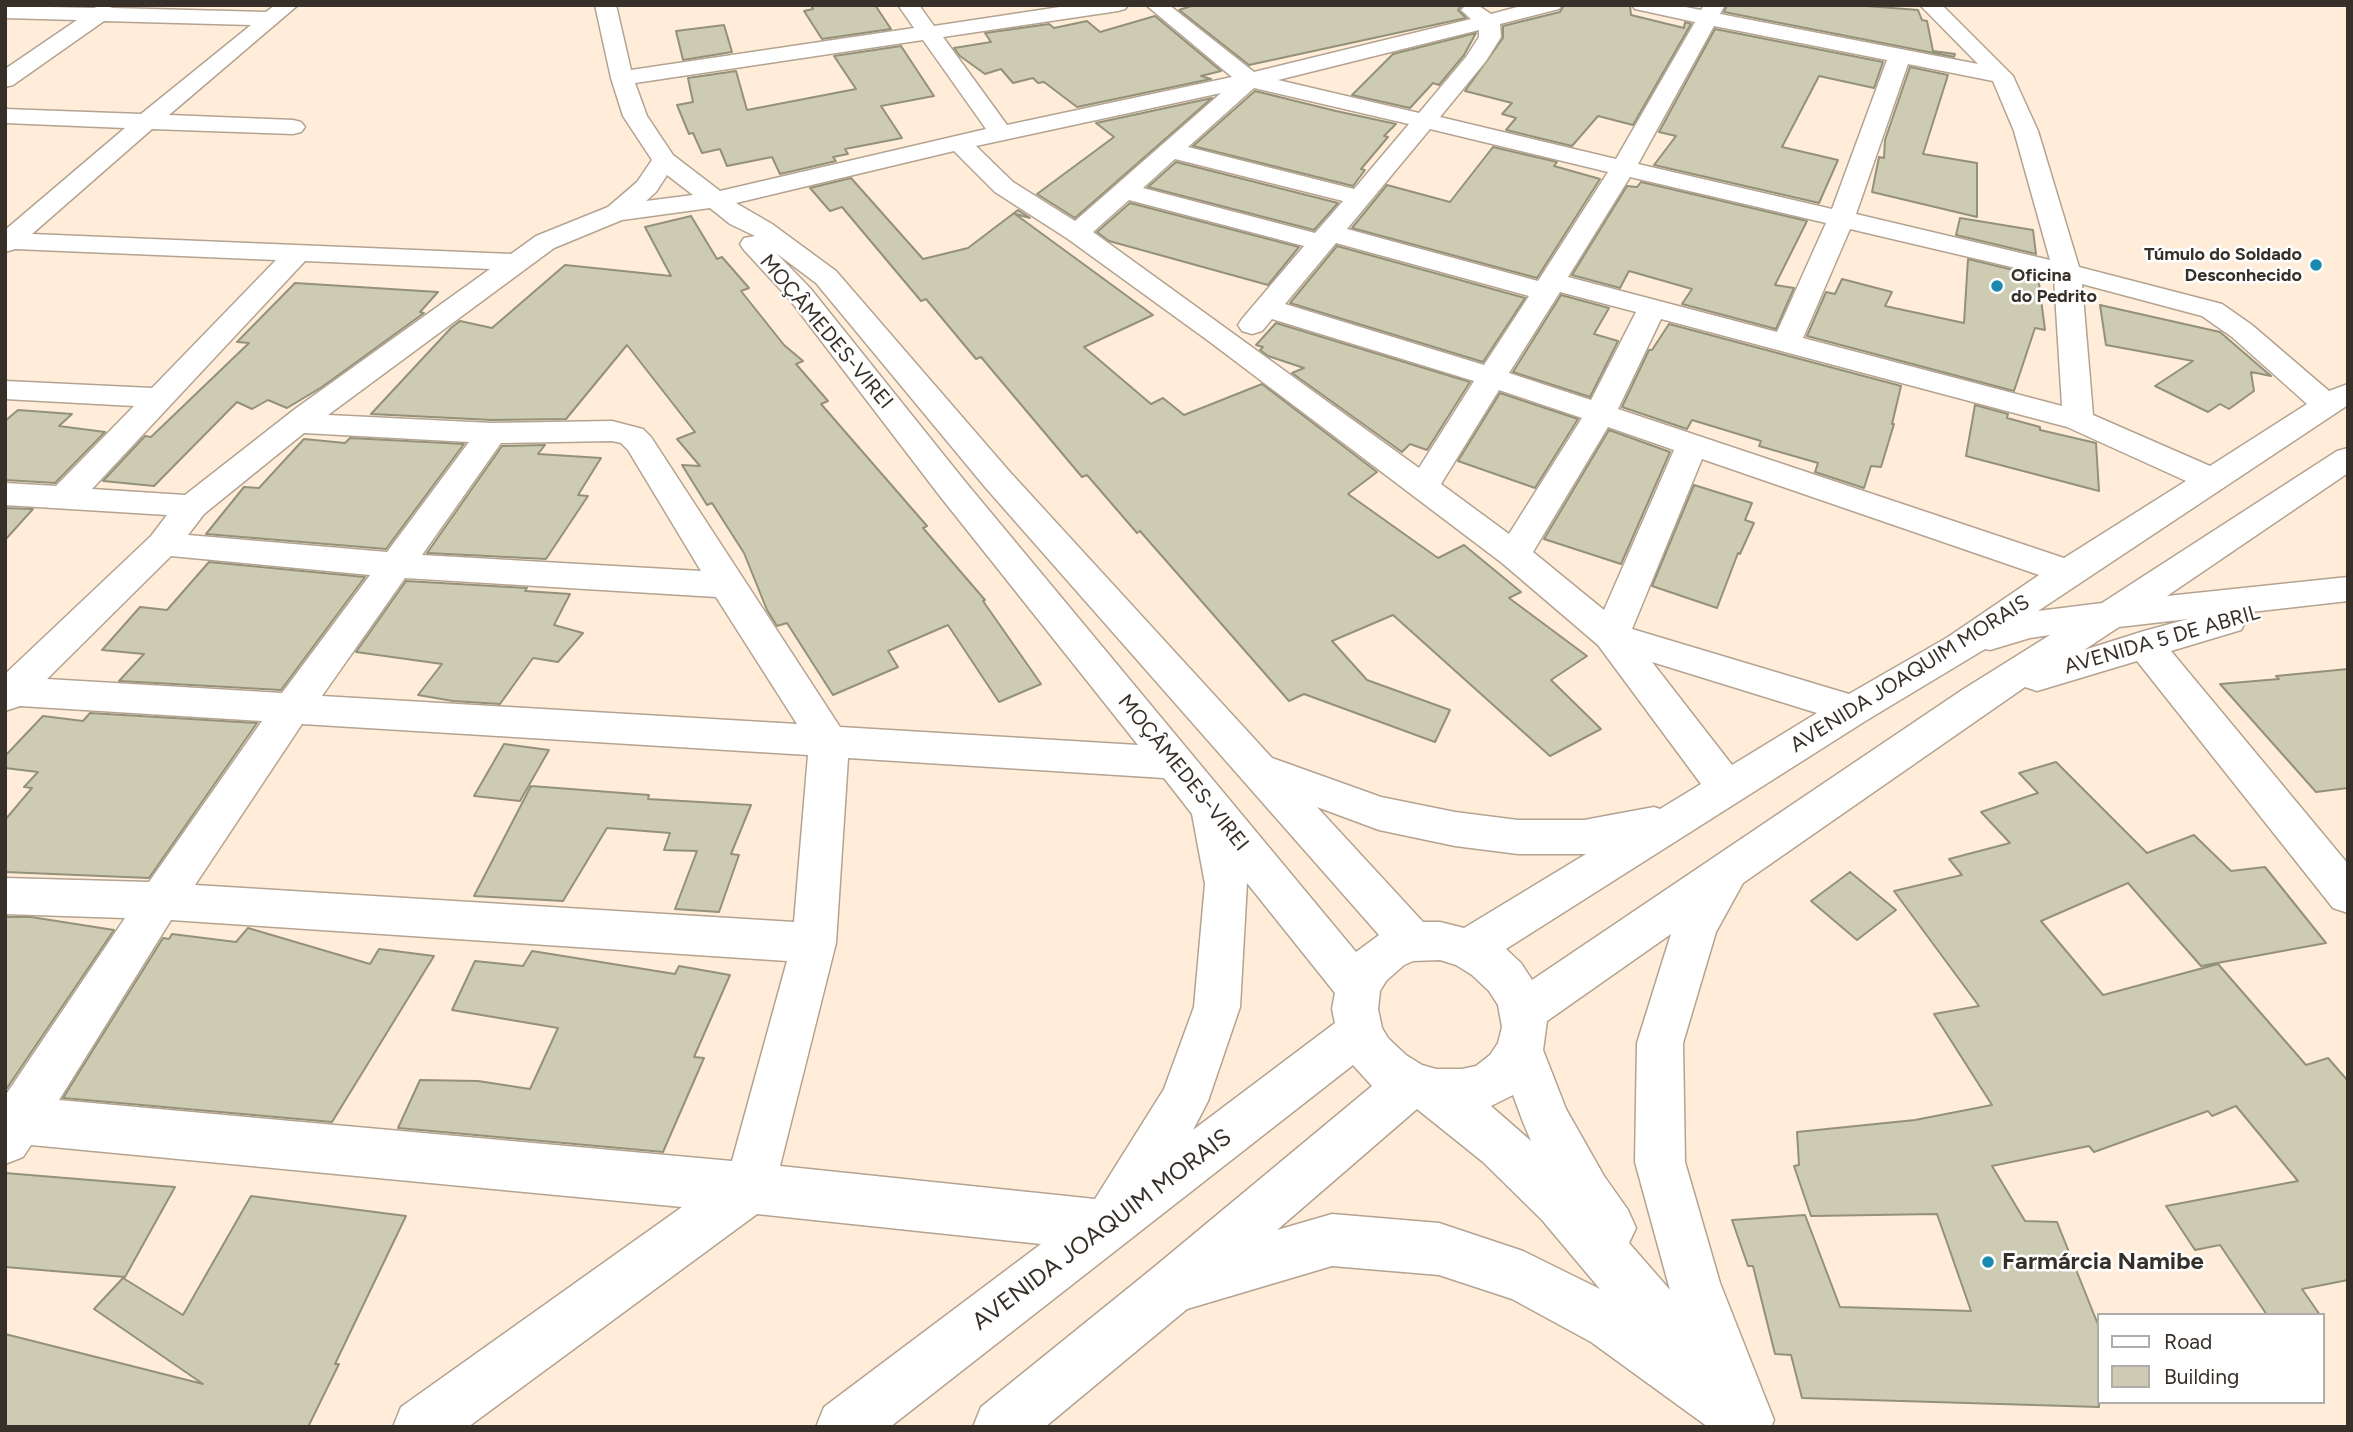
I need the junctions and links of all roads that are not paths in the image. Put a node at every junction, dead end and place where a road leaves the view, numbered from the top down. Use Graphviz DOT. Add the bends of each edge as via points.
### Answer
graph roads {
  1 [pos="605,5"];
  2 [pos="908,5"];
  3 [pos="1118,5"];
  4 [pos="1156,5"];
  5 [pos="1465,5"];
  6 [pos="1552,5"];
  7 [pos="1642,5"];
  8 [pos="1930,5"];
  9 [pos="106,10"];
  10 [pos="5,12"];
  11 [pos="279,12"];
  12 [pos="1711,12"];
  13 [pos="1489,22"];
  14 [pos="928,34"];
  15 [pos="1900,56"];
  16 [pos="2002,76"];
  17 [pos="622,78"];
  18 [pos="5,80"];
  19 [pos="1250,80"];
  20 [pos="5,116"];
  21 [pos="146,121"];
  22 [pos="1426,121"];
  23 [pos="293,127"];
  24 [pos="1000,132"];
  25 [pos="959,142"];
  26 [pos="1169,150"];
  27 [pos="664,160"];
  28 [pos="1623,168"];
  29 [pos="1124,191"];
  30 [pos="1360,198"];
  31 [pos="727,209"];
  32 [pos="617,213"];
  33 [pos="1840,219"];
  34 [pos="1077,233"];
  35 [pos="1326,238"];
  36 [pos="6,242"];
  37 [pos="296,255"];
  38 [pos="517,262"];
  39 [pos="2067,272"];
  40 [pos="1549,287"];
  41 [pos="1267,308"];
  42 [pos="1652,309"];
  43 [pos="1786,345"];
  44 [pos="1234,347"];
  45 [pos="1491,377"];
  46 [pos="5,390"];
  47 [pos="161,398"];
  48 [pos="2337,398"];
  49 [pos="1600,414"];
  50 [pos="2078,420"];
  51 [pos="298,423"];
  52 [pos="492,433"];
  53 [pos="1692,446"];
  54 [pos="2348,458"];
  55 [pos="2213,480"];
  56 [pos="1422,488"];
  57 [pos="5,494"];
  58 [pos="66,496"];
  59 [pos="192,506"];
  60 [pos="163,544"];
  61 [pos="1514,555"];
  62 [pos="396,565"];
  63 [pos="2068,572"];
  64 [pos="727,585"];
  65 [pos="2348,590"];
  66 [pos="2108,615"];
  67 [pos="1611,636"];
  68 [pos="2144,644"];
  69 [pos="1961,647"];
  70 [pos="8,694"];
  71 [pos="1979,697"];
  72 [pos="292,708"];
  73 [pos="1853,710"];
  74 [pos="829,742"];
  75 [pos="1177,763"];
  76 [pos="1259,770"];
  77 [pos="1728,789"];
  78 [pos="1212,809"];
  79 [pos="1677,820"];
  80 [pos="1732,865"];
  81 [pos="2348,895"];
  82 [pos="5,896"];
  83 [pos="160,901"];
  84 [pos="1413,942"];
  85 [pos="814,943"];
  86 [pos="1468,949"];
  87 [pos="1359,1010"];
  88 [pos="1522,1031"];
  89 [pos="1423,1088"];
  90 [pos="10,1127"];
  91 [pos="750,1188"];
  92 [pos="1107,1226"];
  93 [pos="1172,1287"];
  94 [pos="1749,1424"];
  95 [pos="421,1427"];
  96 [pos="844,1427"];
  97 [pos="1001,1427"];
  1 -- 17 [label="street"];
  2 -- 14 [label="street"];
  3 -- 14 [label="street"];
  4 -- 19 [label="street"];
  5 -- 13 [label="street"];
  6 -- 13 [label="street"];
  7 -- 12 [label="street"];
  8 -- 16 [label="street"];
  9 -- 10 [label="street"];
  9 -- 11 [label="street"];
  9 -- 18 [label="street"];
  11 -- 21 [label="street"];
  12 -- 15 [label="street"];
  12 -- 28 [label="street"];
  13 -- 19 [label="street"];
  13 -- 22 [label="street" via="1490,37 1475,61"];
  14 -- 17 [label="street"];
  14 -- 24 [label="street"];
  15 -- 16 [label="street"];
  15 -- 33 [label="street"];
  16 -- 39 [label="street" via="2026,131"];
  17 -- 27 [label="street" via="635,116"];
  19 -- 22 [label="street"];
  19 -- 24 [label="street"];
  19 -- 26 [label="street"];
  20 -- 21 [label="street"];
  21 -- 23 [label="street"];
  21 -- 36 [label="street"];
  22 -- 28 [label="street"];
  22 -- 30 [label="street"];
  24 -- 25 [label="street"];
  25 -- 31 [label="street"];
  25 -- 34 [label="street" via="1004,187"];
  26 -- 29 [label="street"];
  26 -- 30 [label="street"];
  27 -- 31 [label="street"];
  27 -- 32 [label="street" via="647,187"];
  28 -- 33 [label="street"];
  28 -- 40 [label="street"];
  29 -- 34 [label="street"];
  29 -- 35 [label="street"];
  30 -- 35 [label="street"];
  31 -- 32 [label="street"];
  31 -- 75 [label="street, MOÇÂMEDES-VIREI"];
  31 -- 76 [label="street, MOÇÂMEDES-VIREI" via="826,277 997,479"];
  32 -- 38 [label="street" via="545,242"];
  33 -- 39 [label="street"];
  33 -- 43 [label="street"];
  34 -- 44 [label="street"];
  35 -- 40 [label="street"];
  35 -- 41 [label="street"];
  36 -- 37 [label="street"];
  37 -- 38 [label="street"];
  37 -- 47 [label="street"];
  38 -- 51 [label="street"];
  39 -- 48 [label="street" via="2212,310"];
  39 -- 50 [label="street"];
  40 -- 42 [label="street"];
  40 -- 45 [label="street"];
  41 -- 44 [label="street"];
  41 -- 45 [label="street"];
  42 -- 43 [label="street"];
  42 -- 49 [label="street"];
  43 -- 50 [label="street"];
  44 -- 56 [label="street"];
  45 -- 49 [label="street"];
  45 -- 56 [label="street"];
  46 -- 47 [label="street"];
  47 -- 58 [label="street"];
  48 -- 55 [label="street, AVENIDA JOAQUIM MORAIS"];
  49 -- 53 [label="street"];
  49 -- 61 [label="street"];
  50 -- 55 [label="street"];
  51 -- 52 [label="street"];
  51 -- 59 [label="street"];
  52 -- 62 [label="street"];
  52 -- 64 [label="street" via="612,431 632,436"];
  53 -- 63 [label="street"];
  53 -- 67 [label="street"];
  54 -- 66 [label="street"];
  55 -- 63 [label="street, AVENIDA JOAQUIM MORAIS"];
  56 -- 61 [label="street"];
  57 -- 58 [label="street"];
  58 -- 59 [label="street"];
  59 -- 60 [label="street"];
  60 -- 62 [label="street"];
  60 -- 70 [label="street"];
  61 -- 67 [label="street"];
  62 -- 64 [label="street"];
  62 -- 72 [label="street"];
  63 -- 69 [label="street, AVENIDA JOAQUIM MORAIS"];
  64 -- 74 [label="street"];
  65 -- 66 [label="street, AVENIDA 5 DE ABRIL"];
  65 -- 68 [label="street, AVENIDA 5 DE ABRIL"];
  66 -- 69 [label="street, AVENIDA 5 DE ABRIL" via="2030,625"];
  66 -- 71 [label="street"];
  67 -- 73 [label="street"];
  67 -- 77 [label="street"];
  68 -- 71 [label="street, AVENIDA 5 DE ABRIL"];
  68 -- 81 [label="street"];
  69 -- 73 [label="street, AVENIDA JOAQUIM MORAIS"];
  70 -- 72 [label="street"];
  71 -- 80 [label="street"];
  72 -- 74 [label="street"];
  72 -- 83 [label="street"];
  73 -- 77 [label="street, AVENIDA JOAQUIM MORAIS"];
  74 -- 75 [label="street"];
  74 -- 85 [label="street"];
  75 -- 78 [label="street, MOÇÂMEDES-VIREI"];
  76 -- 79 [label="street" via="1379,813 1455,830 1584,837"];
  76 -- 84 [label="street, MOÇÂMEDES-VIREI"];
  77 -- 79 [label="street, AVENIDA JOAQUIM MORAIS"];
  78 -- 87 [label="street, MOÇÂMEDES-VIREI"];
  78 -- 92 [label="street" via="1226,884 1217,1007 1184,1101"];
  79 -- 86 [label="street, AVENIDA JOAQUIM MORAIS"];
  80 -- 88 [label="street"];
  80 -- 94 [label="street" via="1695,928 1660,1043 1660,1162 1694,1283"];
  82 -- 83 [label="street"];
  83 -- 85 [label="street"];
  83 -- 90 [label="street"];
  84 -- 86 [label="street" via="1440,941"];
  84 -- 87 [label="street" via="1388,951 1370,967"];
  85 -- 91 [label="street"];
  86 -- 88 [label="street" via="1488,961 1518,996"];
  87 -- 89 [label="street" via="1371,1053 1389,1071"];
  87 -- 92 [label="street, AVENIDA JOAQUIM MORAIS"];
  88 -- 89 [label="street" via="1507,1071 1488,1085 1462,1092"];
  88 -- 94 [label="street" via="1547,1122 1586,1194"];
  89 -- 93 [label="street"];
  89 -- 94 [label="street" via="1500,1145 1560,1202"];
  90 -- 91 [label="street"];
  91 -- 92 [label="street"];
  91 -- 95 [label="street"];
  92 -- 96 [label="street, AVENIDA JOAQUIM MORAIS"];
  93 -- 94 [label="street" via="1332,1240 1438,1250 1523,1277 1610,1324"];
  93 -- 97 [label="street"];
}
